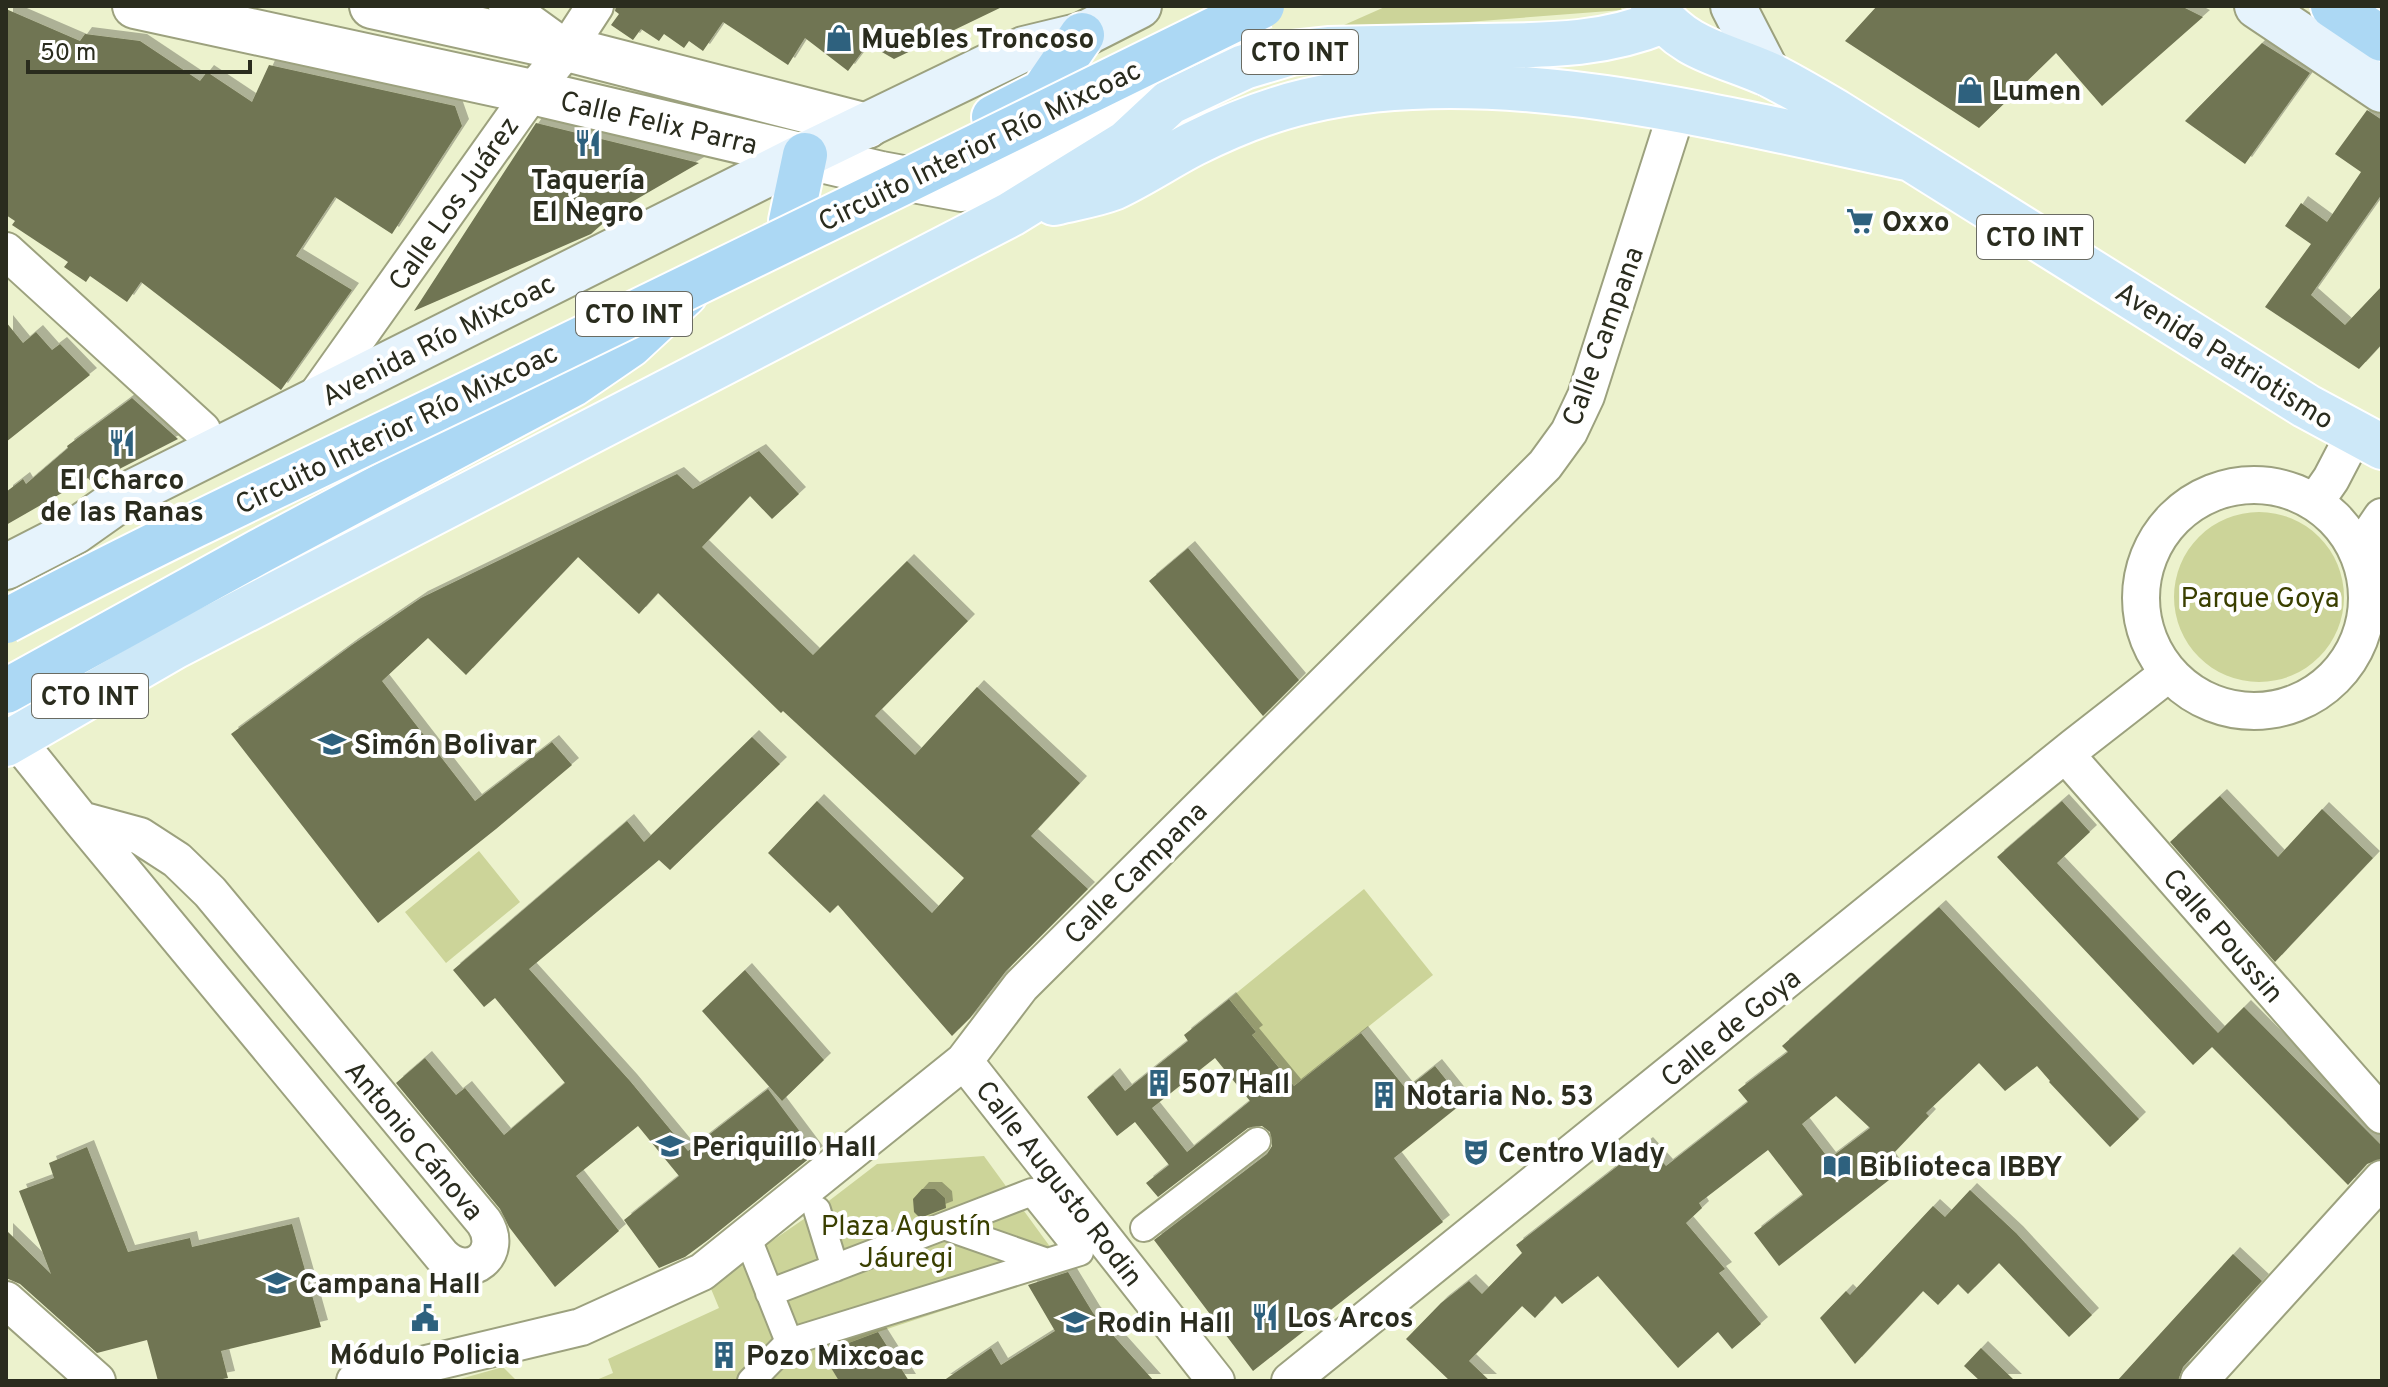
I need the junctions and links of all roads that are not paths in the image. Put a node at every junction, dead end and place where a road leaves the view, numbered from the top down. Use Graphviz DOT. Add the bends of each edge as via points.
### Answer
graph roads {
  1 [pos="135,6"];
  2 [pos="507,6"];
  3 [pos="595,6"];
  4 [pos="1139,6"];
  5 [pos="1262,6"];
  6 [pos="2257,6"];
  7 [pos="2333,6"];
  8 [pos="385,7"];
  9 [pos="1668,11"];
  10 [pos="1755,32"];
  11 [pos="1082,35"];
  12 [pos="2382,39"];
  13 [pos="567,49"];
  14 [pos="2382,90"];
  15 [pos="532,92"];
  16 [pos="1170,102"];
  17 [pos="1677,111"];
  18 [pos="867,126"];
  19 [pos="805,155"];
  20 [pos="1907,158"];
  21 [pos="881,174"];
  22 [pos="1011,214"];
  23 [pos="791,221"];
  24 [pos="6,251"];
  25 [pos="312,402"];
  26 [pos="202,430"];
  27 [pos="2369,440"];
  28 [pos="2315,502"];
  29 [pos="2382,517"];
  30 [pos="2362,564"];
  31 [pos="6,567"];
  32 [pos="6,621"];
  33 [pos="2169,673"];
  34 [pos="6,691"];
  35 [pos="11,742"];
  36 [pos="2066,755"];
  37 [pos="81,820"];
  38 [pos="964,1061"];
  39 [pos="2382,1115"];
  40 [pos="1257,1141"];
  41 [pos="2382,1179"];
  42 [pos="817,1210"];
  43 [pos="944,1226"];
  44 [pos="1144,1228"];
  45 [pos="747,1236"];
  46 [pos="1047,1262"];
  47 [pos="835,1268"];
  48 [pos="769,1293"];
  49 [pos="6,1300"];
  50 [pos="789,1342"];
  51 [pos="97,1381"];
  52 [pos="355,1381"];
  53 [pos="751,1381"];
  54 [pos="1216,1381"];
  55 [pos="1290,1381"];
  56 [pos="2199,1381"];
  1 -- 15 [label="street, Calle Felix Parra"];
  2 -- 13 [label="street"];
  3 -- 13 [label="street, Calle Los Juárez"];
  4 -- 11 [label="main road, Avenida Río Mixcoac / CTO INT"];
  5 -- 32 [label="highway, Circuito Interior Río Mixcoac / CTO INT, bridge" via="278,483"];
  6 -- 14 [label="main road"];
  7 -- 12 [label="highway"];
  8 -- 13 [label="street, Calle Felix Parra"];
  9 -- 10 [label="main road, Avenida Patriotismo / CTO INT" via="1688,42"];
  9 -- 16 [label="main road, CTO INT" via="1631,34 1596,42 1310,50 1244,67"];
  10 -- 20 [label="main road, Avenida Patriotismo / CTO INT" via="1836,112"];
  11 -- 18 [label="main road, Avenida Río Mixcoac / CTO INT" via="1024,49"];
  11 -- 21 [label="highway" via="1043,92"];
  13 -- 15 [label="street, Calle Los Juárez"];
  13 -- 18 [label="street, Calle Felix Parra"];
  15 -- 19 [label="street, Calle Felix Parra"];
  15 -- 25 [label="street, Calle Los Juárez"];
  16 -- 21 [label="street, Calle Felix Parra" via="1107,123 962,189"];
  16 -- 22 [label="main road, CTO INT" via="1126,143"];
  17 -- 20 [label="main road, Avenida Patriotismo / CTO INT"];
  17 -- 22 [label="main road, CTO INT" via="1557,93 1436,85 1353,93 1259,116 1111,189"];
  17 -- 38 [label="street, Calle Campana" via="1586,396 1545,465 1021,986"];
  18 -- 19 [label="main road, Avenida Río Mixcoac / CTO INT"];
  19 -- 21 [label="street, Calle Felix Parra"];
  19 -- 23 [label="highway"];
  19 -- 25 [label="main road, Avenida Río Mixcoac / CTO INT"];
  20 -- 27 [label="main road, Avenida Patriotismo / CTO INT"];
  21 -- 23 [label="highway"];
  22 -- 35 [label="main road, CTO INT" via="174,647"];
  23 -- 34 [label="highway" via="712,269 630,345 573,384"];
  24 -- 26 [label="street"];
  25 -- 31 [label="main road, Avenida Río Mixcoac / CTO INT" via="125,496 74,532"];
  27 -- 28 [label="street"];
  28 -- 30 [label="street" via="2339,522"];
  28 -- 33 [label="street" via="2277,487 2231,487 2189,505 2173,520 2148,558 2141,603 2152,647"];
  29 -- 30 [label="street" via="2363,545"];
  30 -- 33 [label="street" via="2368,603 2359,641 2338,675 2306,698 2269,710 2229,709 2193,694"];
  33 -- 36 [label="street, Calle de Goya"];
  35 -- 37 [label="street, Antonio Cánova"];
  36 -- 39 [label="street, Calle Poussin"];
  36 -- 55 [label="street, Calle de Goya"];
  37 -- 37 [label="street, Antonio Cánova" via="442,1256 456,1267 481,1261 491,1238 484,1222 210,892 177,860 140,836"];
  38 -- 45 [label="street, Calle Campana"];
  38 -- 54 [label="street, Calle Augusto Rodin"];
  40 -- 44 [label="street"];
  41 -- 56 [label="street"];
  42 -- 47 [label="street"];
  43 -- 46 [label="street"];
  43 -- 46 [label="street" via="1032,1192 1080,1252"];
  43 -- 47 [label="street"];
  45 -- 48 [label="street"];
  45 -- 52 [label="street, Calle Campana" via="702,1272 581,1327"];
  46 -- 50 [label="street"];
  47 -- 48 [label="street"];
  48 -- 50 [label="street"];
  49 -- 51 [label="street"];
  50 -- 53 [label="street"];
}
